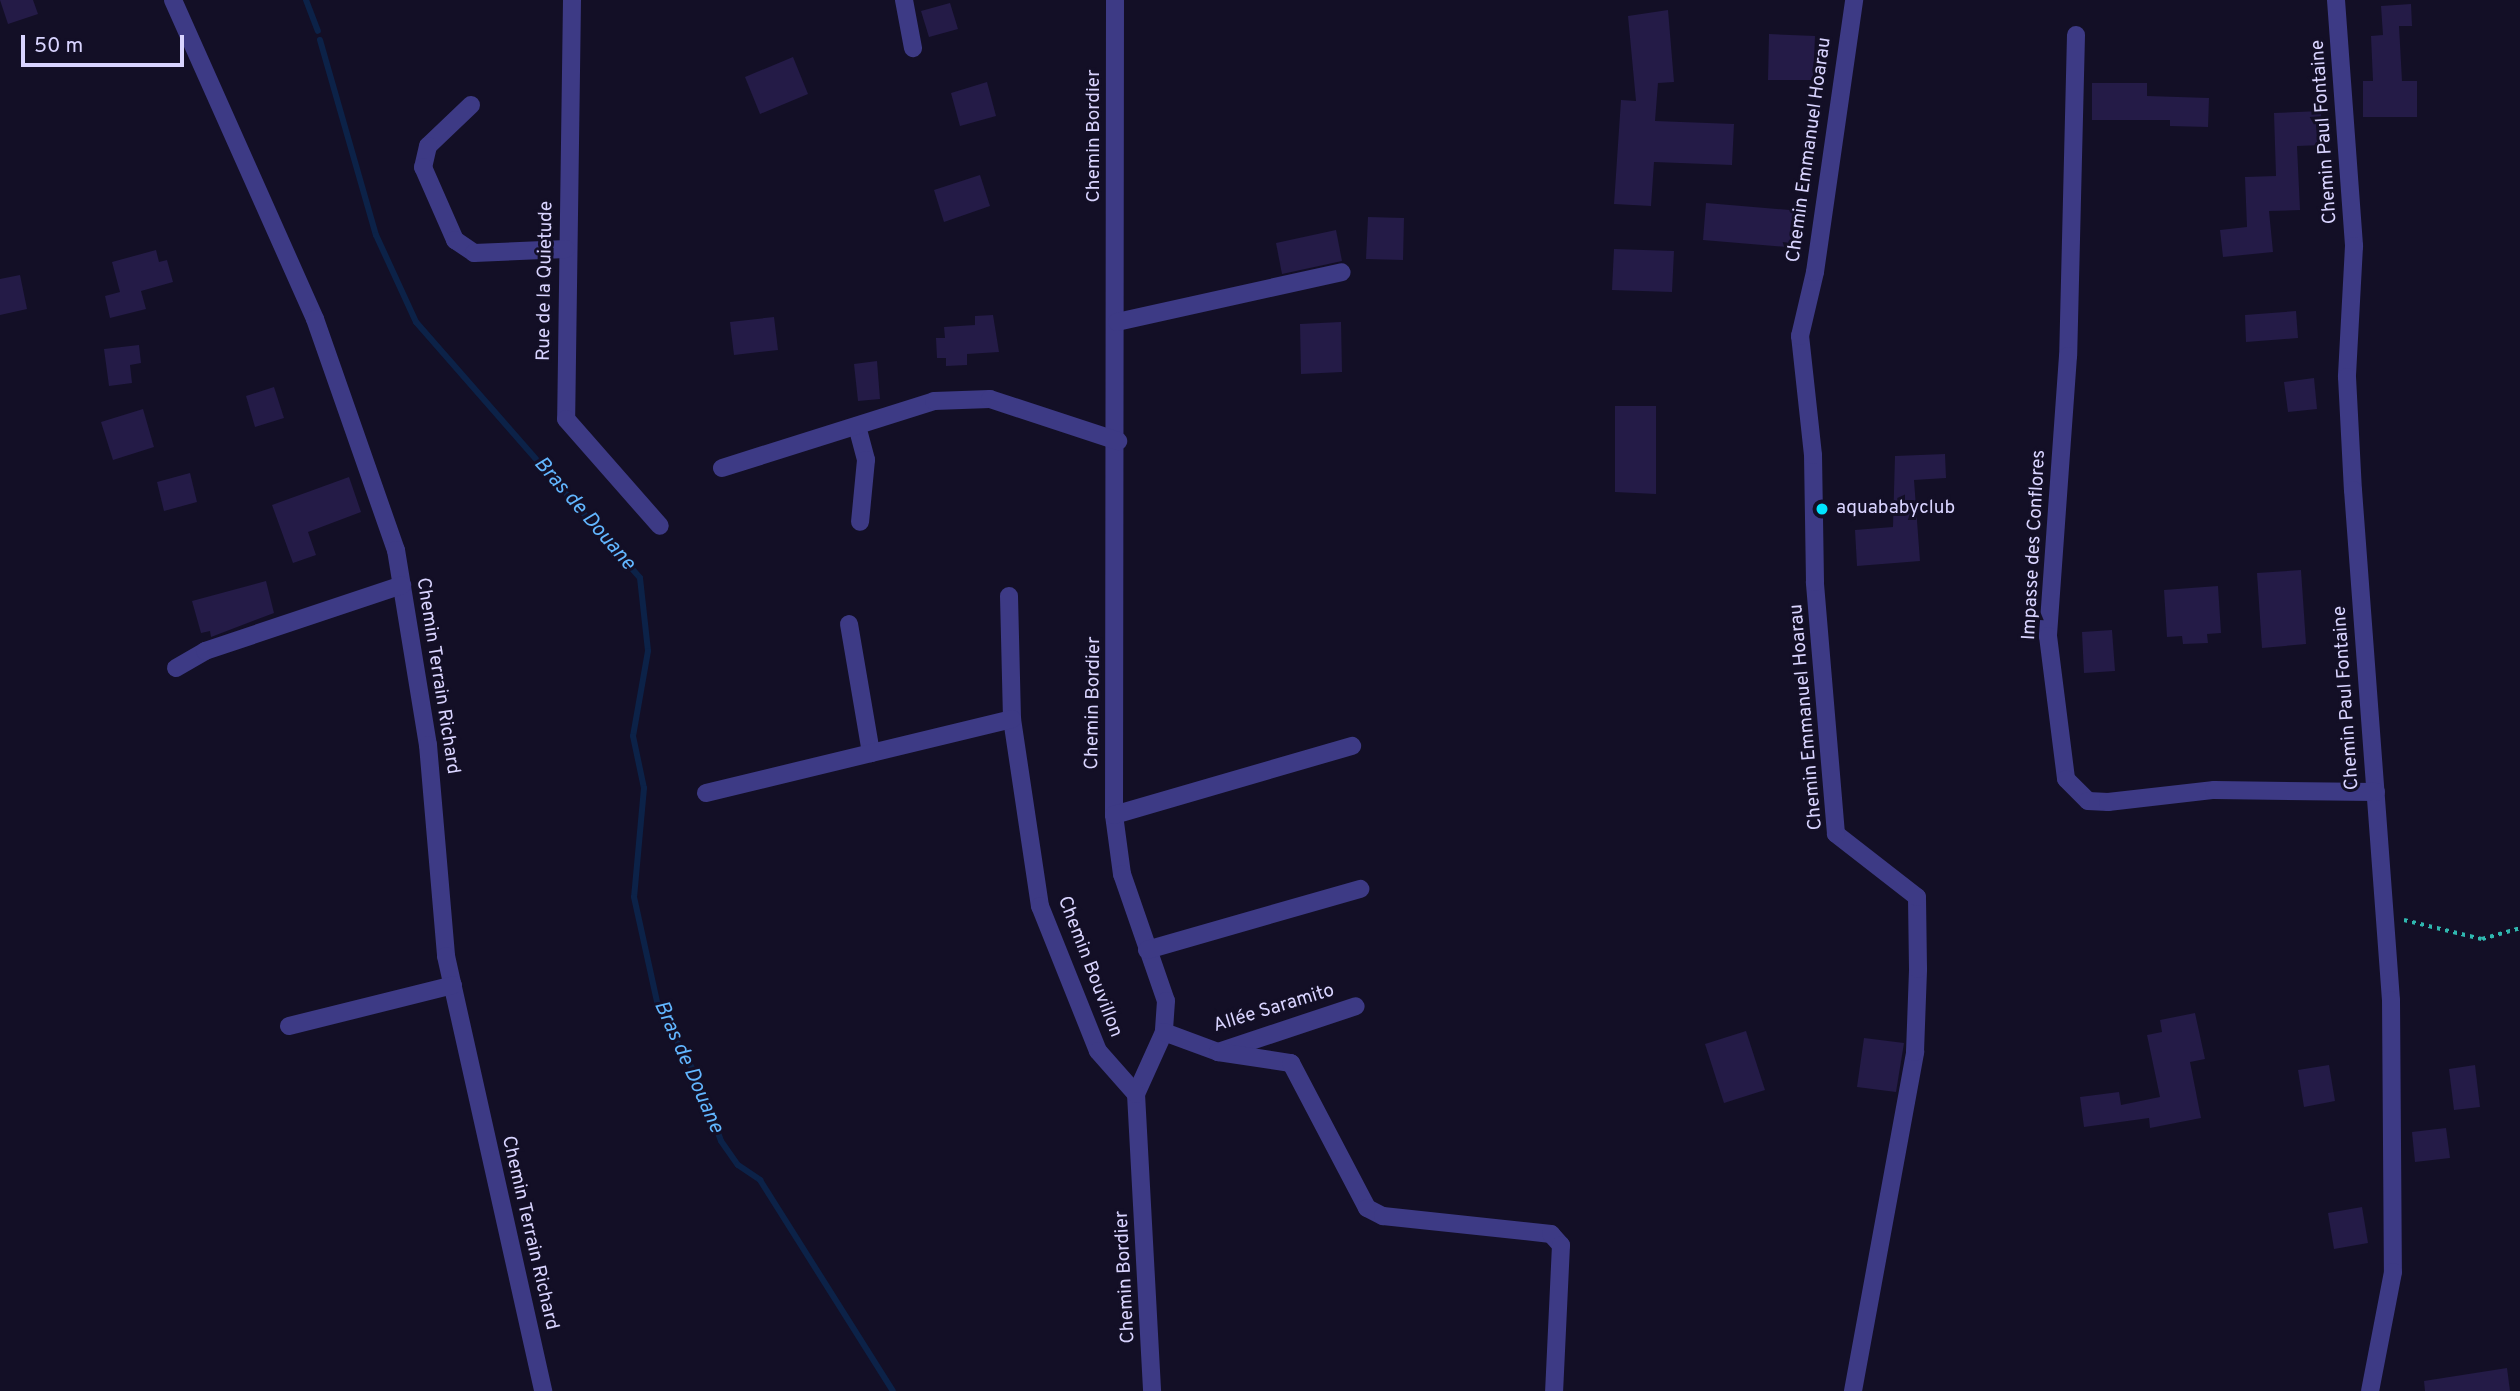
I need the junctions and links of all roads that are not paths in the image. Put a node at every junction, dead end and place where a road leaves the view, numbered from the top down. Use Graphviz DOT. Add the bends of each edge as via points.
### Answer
graph roads {
  1 [pos="173,0"];
  2 [pos="572,0"];
  3 [pos="904,0"];
  4 [pos="1115,0"];
  5 [pos="1854,0"];
  6 [pos="2336,0"];
  7 [pos="2076,35"];
  8 [pos="913,48"];
  9 [pos="471,105"];
  10 [pos="566,249"];
  11 [pos="1342,272"];
  12 [pos="1117,322"];
  13 [pos="857,426"];
  14 [pos="1118,441"];
  15 [pos="722,468"];
  16 [pos="860,522"];
  17 [pos="660,526"];
  18 [pos="402,585"];
  19 [pos="1009,596"];
  20 [pos="849,624"];
  21 [pos="176,667"];
  22 [pos="1012,719"];
  23 [pos="1352,746"];
  24 [pos="871,753"];
  25 [pos="2376,792"];
  26 [pos="706,793"];
  27 [pos="1114,815"];
  28 [pos="1360,889"];
  29 [pos="1147,950"];
  30 [pos="453,985"];
  31 [pos="1356,1006"];
  32 [pos="289,1026"];
  33 [pos="1164,1032"];
  34 [pos="1217,1052"];
  35 [pos="1136,1094"];
  36 [pos="543,1391"];
  37 [pos="1152,1391"];
  38 [pos="1554,1391"];
  39 [pos="1853,1391"];
  40 [pos="2370,1391"];
  1 -- 18 [label="street, Chemin Terrain Richard" via="315,319 368,461"];
  2 -- 10 [label="street, Rue de la Quietude"];
  3 -- 8 [label="street"];
  4 -- 12 [label="street, Chemin Bordier"];
  5 -- 39 [label="street, Chemin Emmanuel Hoarau" via="1815,272 1800,336 1813,455 1815,582 1836,834 1917,897 1918,969 1909,1088"];
  6 -- 25 [label="street, Chemin Paul Fontaine" via="2354,246 2347,377"];
  7 -- 25 [label="street, Impasse des Conflores" via="2068,356 2048,636 2066,779 2088,801 2108,802 2214,790"];
  9 -- 10 [label="street" via="428,146 423,167 455,240 474,253"];
  10 -- 17 [label="street, Rue de la Quietude" via="566,419"];
  11 -- 12 [label="street"];
  12 -- 14 [label="street, Chemin Bordier"];
  13 -- 14 [label="street" via="934,401 979,398"];
  13 -- 15 [label="street"];
  13 -- 16 [label="street" via="866,460"];
  14 -- 27 [label="street, Chemin Bordier"];
  18 -- 21 [label="street" via="205,651"];
  18 -- 30 [label="street, Chemin Terrain Richard" via="428,745"];
  19 -- 22 [label="street, Chemin Bouvillon"];
  20 -- 24 [label="street"];
  22 -- 24 [label="street"];
  22 -- 35 [label="street, Chemin Bouvillon" via="1040,906 1098,1051"];
  23 -- 27 [label="street"];
  24 -- 26 [label="street"];
  25 -- 40 [label="street, Chemin Paul Fontaine" via="2391,1000 2393,1272"];
  27 -- 29 [label="street, Chemin Bordier" via="1122,874"];
  28 -- 29 [label="street"];
  29 -- 33 [label="street, Chemin Bordier" via="1166,1001"];
  30 -- 32 [label="street"];
  30 -- 36 [label="street, Chemin Terrain Richard"];
  31 -- 34 [label="street, Allée Saramito"];
  33 -- 34 [label="street, Allée Saramito"];
  33 -- 35 [label="street, Chemin Bordier"];
  34 -- 38 [label="street" via="1291,1063 1367,1208 1400,1220 1551,1234 1561,1245"];
  35 -- 37 [label="street, Chemin Bordier"];
}
